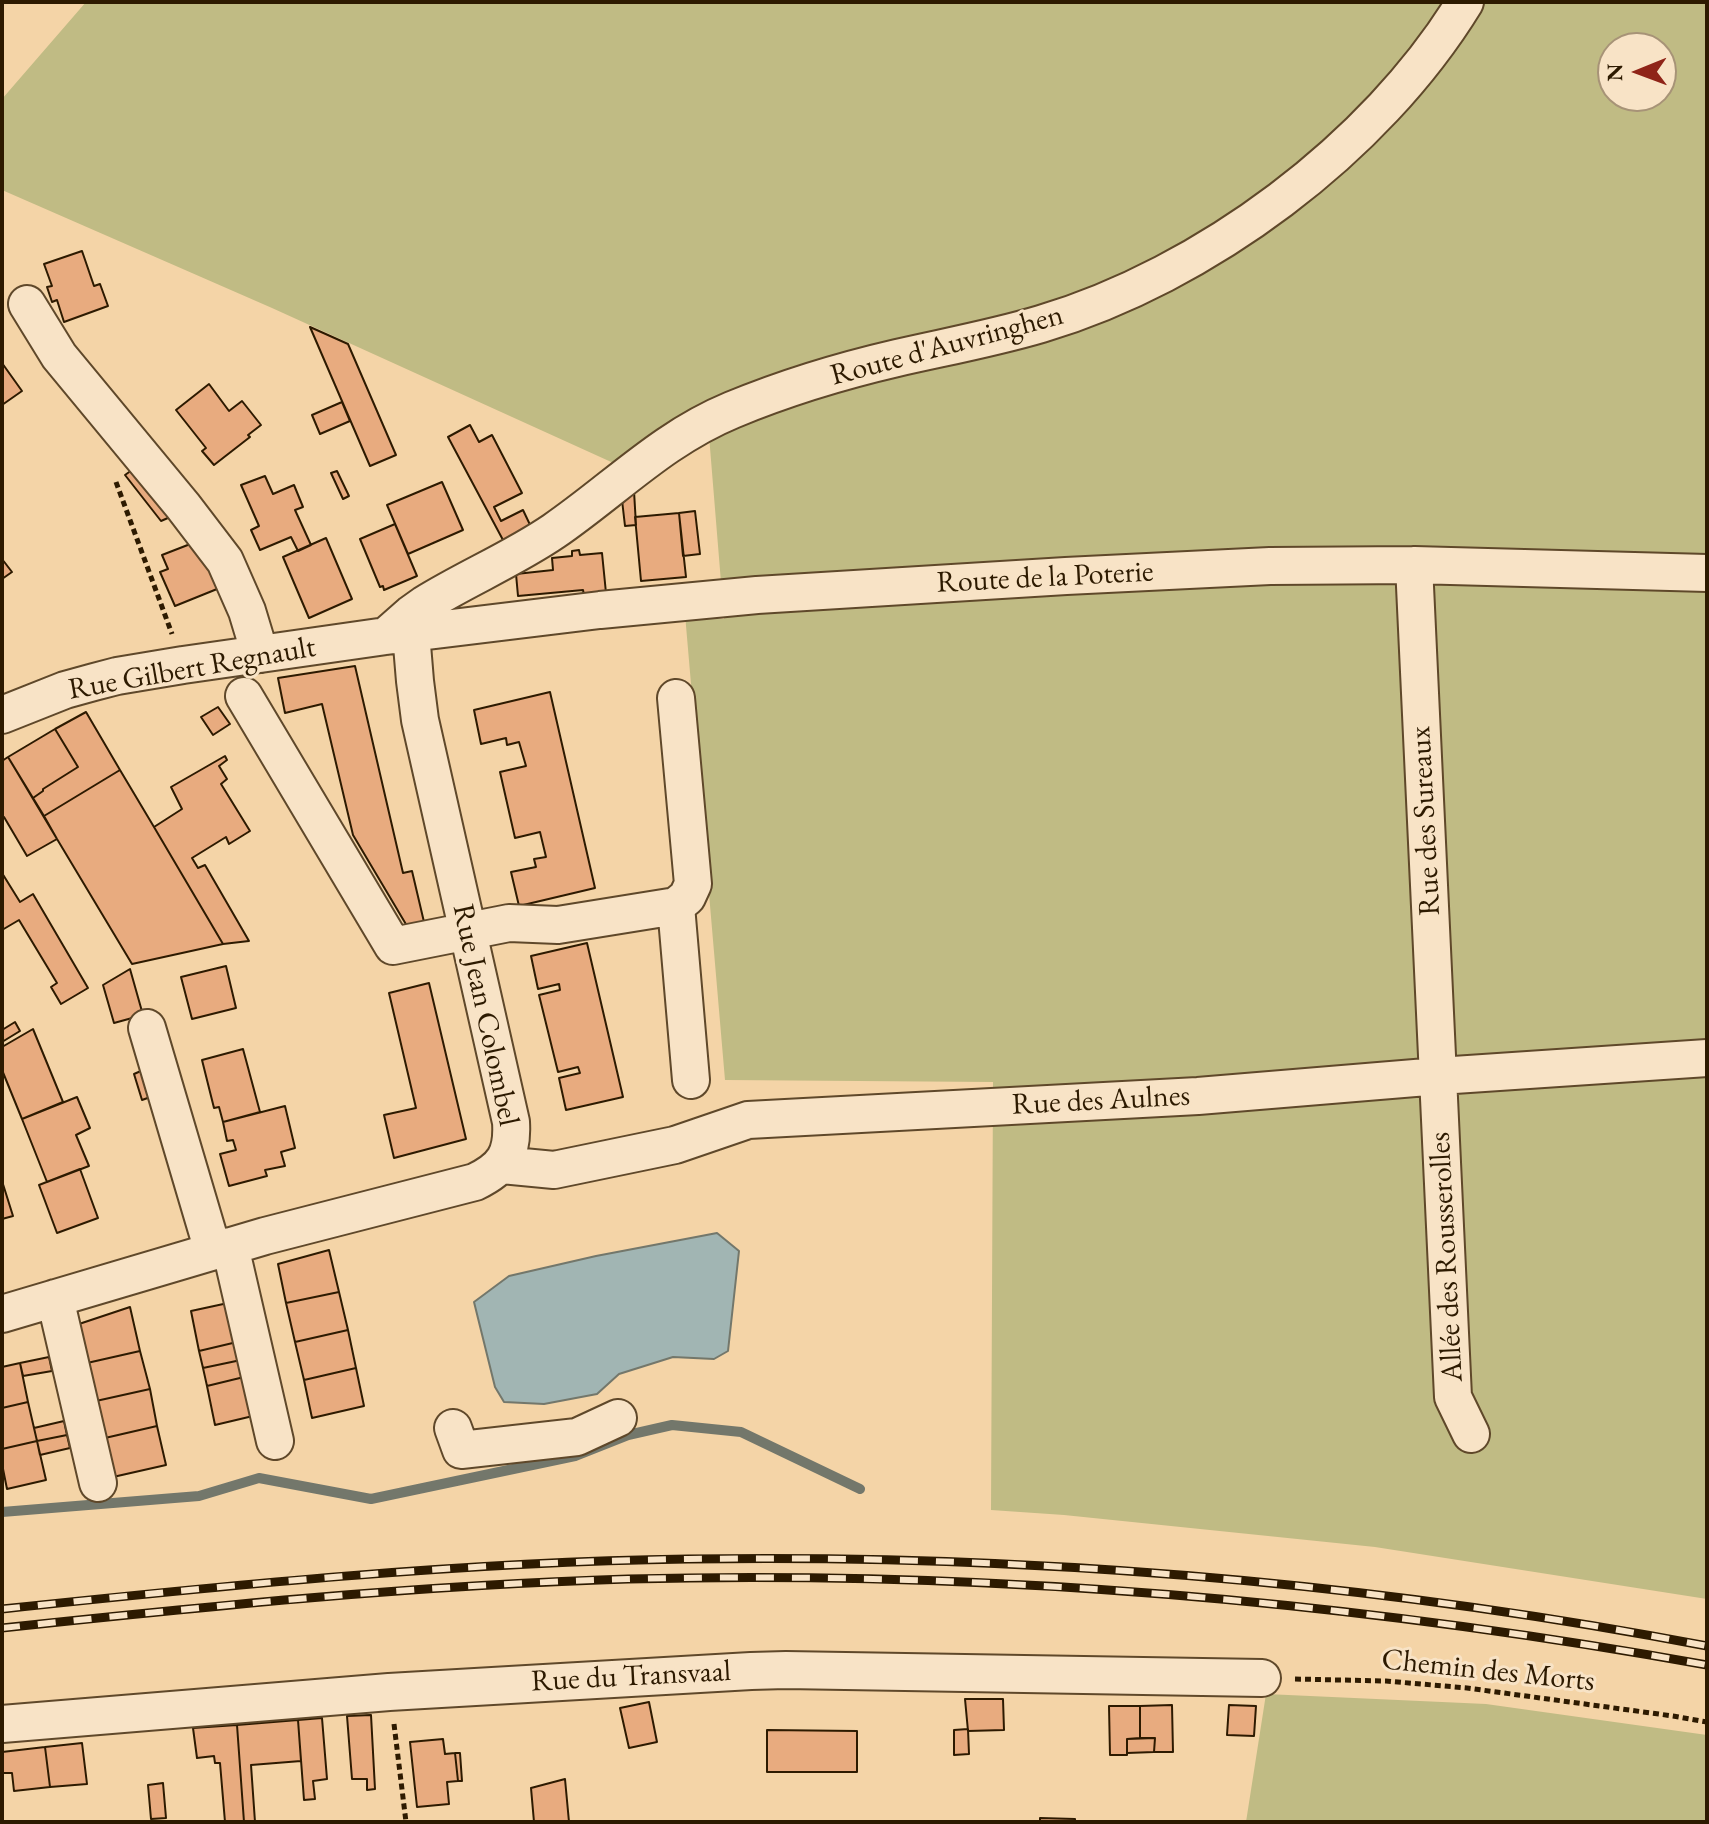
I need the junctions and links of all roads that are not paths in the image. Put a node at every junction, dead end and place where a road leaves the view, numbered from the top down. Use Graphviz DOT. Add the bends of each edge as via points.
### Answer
graph roads {
  1 [pos="1465,2"];
  2 [pos="27,304"];
  3 [pos="1414,565"];
  4 [pos="1707,573"];
  5 [pos="399,635"];
  6 [pos="260,654"];
  7 [pos="244,696"];
  8 [pos="676,698"];
  9 [pos="2,715"];
  10 [pos="676,906"];
  11 [pos="468,931"];
  12 [pos="147,1028"];
  13 [pos="1707,1058"];
  14 [pos="1439,1076"];
  15 [pos="691,1080"];
  16 [pos="502,1165"];
  17 [pos="222,1249"];
  18 [pos="55,1298"];
  19 [pos="2,1314"];
  20 [pos="618,1418"];
  21 [pos="453,1428"];
  22 [pos="1471,1434"];
  23 [pos="275,1441"];
  24 [pos="98,1483"];
  25 [pos="1262,1678"];
  26 [pos="2,1724"];
  1 -- 5 [label="street, Route d'Auvringhen" via="1413,74 1350,141 1282,198 1187,261 1071,314 834,374 702,424 539,541 425,604"];
  2 -- 6 [label="street" via="59,356 225,561"];
  3 -- 4 [label="street, Route de la Poterie"];
  3 -- 5 [label="street, Route de la Poterie" via="1236,567 757,595"];
  3 -- 14 [label="street, Rue des Sureaux"];
  5 -- 6 [label="street, Rue Gilbert Regnault"];
  5 -- 11 [label="street, Rue Jean Colombel" via="415,681"];
  6 -- 9 [label="street, Rue Gilbert Regnault" via="117,676"];
  7 -- 11 [label="street" via="393,946"];
  8 -- 10 [label="street" via="693,884"];
  10 -- 11 [label="street" via="558,925 509,923"];
  10 -- 15 [label="street"];
  11 -- 16 [label="street, Rue Jean Colombel" via="511,1122 512,1138"];
  12 -- 17 [label="street"];
  13 -- 14 [label="street, Rue des Aulnes"];
  14 -- 16 [label="street, Rue des Aulnes" via="1198,1096 748,1120 675,1145 554,1170"];
  14 -- 22 [label="street, Allée des Rousserolles" via="1453,1397"];
  16 -- 17 [label="street, Rue Jean Colombel" via="475,1182"];
  17 -- 18 [label="street, Rue Jean Colombel"];
  17 -- 23 [label="street"];
  18 -- 19 [label="street, Rue Jean Colombel"];
  18 -- 24 [label="street"];
  20 -- 21 [label="street" via="577,1437 461,1450"];
  25 -- 26 [label="street, Rue du Transvaal" via="786,1670 389,1692"];
}
